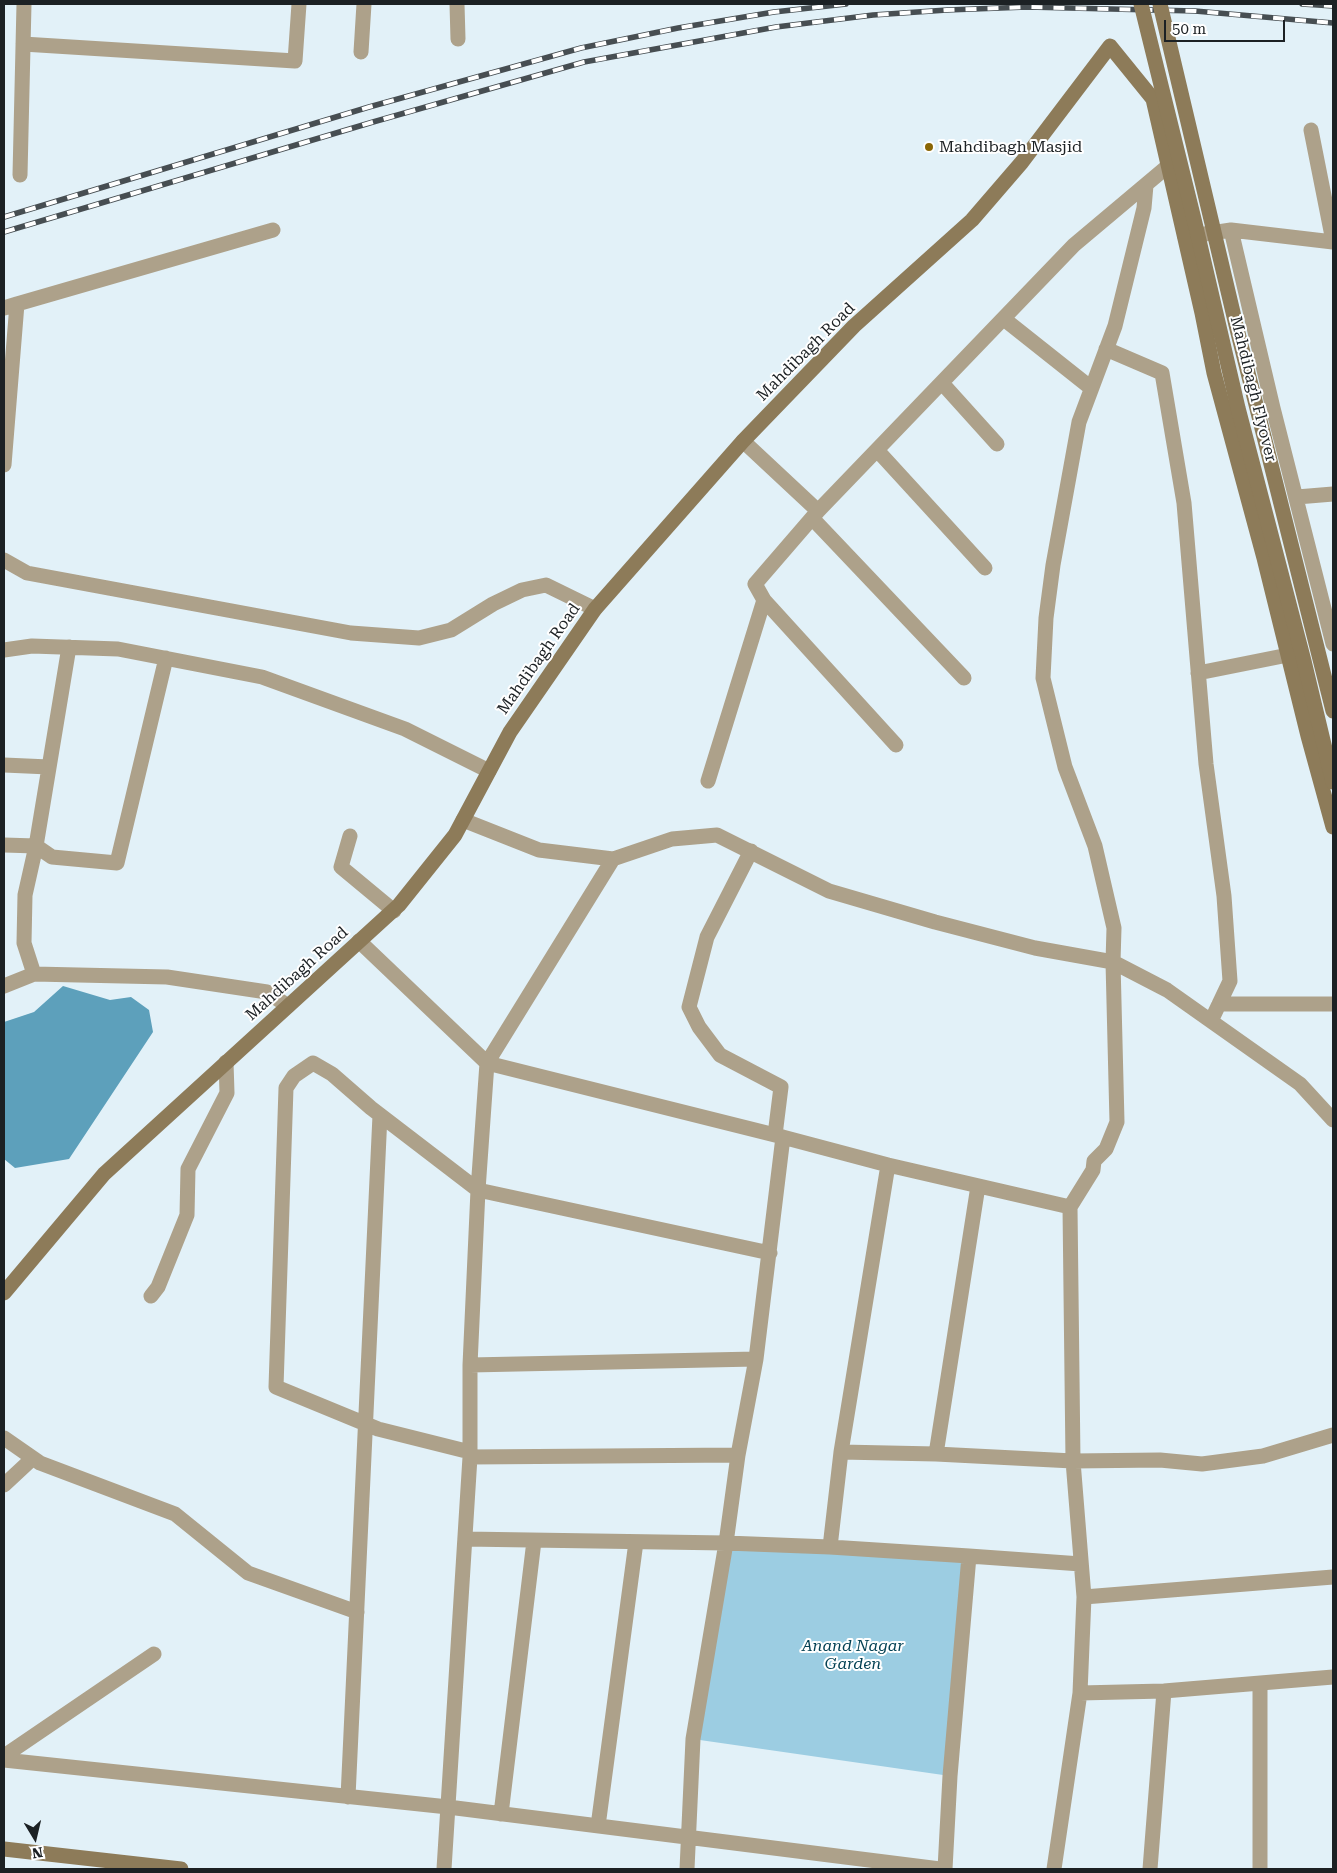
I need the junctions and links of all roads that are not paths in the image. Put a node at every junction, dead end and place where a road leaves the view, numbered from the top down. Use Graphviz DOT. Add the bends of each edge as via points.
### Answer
graph roads {
  1 [pos="24,4"];
  2 [pos="299,4"];
  3 [pos="364,4"];
  4 [pos="457,4"];
  5 [pos="1141,4"];
  6 [pos="1160,4"];
  7 [pos="458,39"];
  8 [pos="23,44"];
  9 [pos="361,52"];
  10 [pos="1311,130"];
  11 [pos="1168,166"];
  12 [pos="20,175"];
  13 [pos="1146,185"];
  14 [pos="273,230"];
  15 [pos="1231,230"];
  16 [pos="1184,237"];
  17 [pos="1333,241"];
  18 [pos="10,306"];
  19 [pos="1004,319"];
  20 [pos="1106,349"];
  21 [pos="942,383"];
  22 [pos="1091,388"];
  23 [pos="744,441"];
  24 [pos="997,444"];
  25 [pos="877,450"];
  26 [pos="4,465"];
  27 [pos="1333,494"];
  28 [pos="1297,497"];
  29 [pos="815,514"];
  30 [pos="4,560"];
  31 [pos="984,568"];
  32 [pos="764,600"];
  33 [pos="595,609"];
  34 [pos="1333,638"];
  35 [pos="69,648"];
  36 [pos="4,650"];
  37 [pos="1288,655"];
  38 [pos="166,658"];
  39 [pos="1198,673"];
  40 [pos="964,678"];
  41 [pos="1333,711"];
  42 [pos="896,745"];
  43 [pos="4,765"];
  44 [pos="49,766"];
  45 [pos="489,771"];
  46 [pos="708,781"];
  47 [pos="1333,782"];
  48 [pos="463,820"];
  49 [pos="1333,827"];
  50 [pos="350,836"];
  51 [pos="4,845"];
  52 [pos="36,846"];
  53 [pos="751,851"];
  54 [pos="613,859"];
  55 [pos="394,911"];
  56 [pos="359,941"];
  57 [pos="1113,962"];
  58 [pos="34,974"];
  59 [pos="4,986"];
  60 [pos="1219,1004"];
  61 [pos="1333,1004"];
  62 [pos="288,1006"];
  63 [pos="1211,1021"];
  64 [pos="226,1062"];
  65 [pos="487,1063"];
  66 [pos="380,1115"];
  67 [pos="1333,1120"];
  68 [pos="779,1136"];
  69 [pos="888,1165"];
  70 [pos="978,1186"];
  71 [pos="478,1190"];
  72 [pos="1070,1207"];
  73 [pos="770,1253"];
  74 [pos="9,1277"];
  75 [pos="4,1293"];
  76 [pos="151,1296"];
  77 [pos="756,1359"];
  78 [pos="470,1365"];
  79 [pos="366,1424"];
  80 [pos="1333,1435"];
  81 [pos="4,1438"];
  82 [pos="841,1452"];
  83 [pos="936,1454"];
  84 [pos="470,1455"];
  85 [pos="738,1455"];
  86 [pos="33,1458"];
  87 [pos="1073,1461"];
  88 [pos="4,1485"];
  89 [pos="465,1539"];
  90 [pos="534,1540"];
  91 [pos="636,1542"];
  92 [pos="726,1543"];
  93 [pos="830,1547"];
  94 [pos="969,1556"];
  95 [pos="1081,1564"];
  96 [pos="1333,1577"];
  97 [pos="1084,1597"];
  98 [pos="357,1612"];
  99 [pos="154,1654"];
  100 [pos="1333,1676"];
  101 [pos="1260,1683"];
  102 [pos="1164,1691"];
  103 [pos="1080,1693"];
  104 [pos="4,1756"];
  105 [pos="4,1760"];
  106 [pos="348,1797"];
  107 [pos="448,1807"];
  108 [pos="501,1814"];
  109 [pos="598,1826"];
  110 [pos="690,1838"];
  111 [pos="4,1849"];
  112 [pos="94,1864"];
  113 [pos="182,1869"];
  114 [pos="444,1869"];
  115 [pos="687,1869"];
  116 [pos="940,1869"];
  117 [pos="945,1869"];
  118 [pos="1054,1869"];
  119 [pos="1150,1869"];
  120 [pos="1260,1869"];
  1 -- 8 [label="street"];
  2 -- 8 [label="street" via="295,61"];
  3 -- 9 [label="street"];
  4 -- 7 [label="street"];
  5 -- 47 [label="street, Mahdibagh Flyover, bridge" via="1238,408"];
  6 -- 41 [label="street, Mahdibagh Flyover, bridge" via="1236,326"];
  8 -- 12 [label="street"];
  10 -- 17 [label="street"];
  11 -- 13 [label="street"];
  11 -- 16 [label="street"];
  11 -- 23 [label="street, Mahdibagh Road" via="1153,99 1110,46 1022,162 972,220 854,326"];
  13 -- 19 [label="street" via="1074,245"];
  13 -- 20 [label="street" via="1144,208 1115,326"];
  14 -- 18 [label="street"];
  15 -- 16 [label="street"];
  15 -- 17 [label="street"];
  15 -- 28 [label="street"];
  16 -- 37 [label="street" via="1214,374"];
  18 -- 26 [label="street"];
  19 -- 21 [label="street"];
  19 -- 22 [label="street"];
  20 -- 22 [label="street"];
  20 -- 39 [label="street" via="1162,373 1184,503"];
  21 -- 24 [label="street"];
  21 -- 25 [label="street"];
  22 -- 57 [label="street" via="1079,422 1053,565 1043,678 1065,766 1095,846 1114,928"];
  23 -- 29 [label="street"];
  23 -- 33 [label="street, Mahdibagh Road"];
  25 -- 29 [label="street"];
  25 -- 31 [label="street"];
  27 -- 28 [label="street"];
  28 -- 34 [label="street"];
  29 -- 32 [label="street" via="755,584"];
  29 -- 40 [label="street"];
  30 -- 33 [label="street" via="27,573 351,633 419,638 451,630 522,590 546,585"];
  32 -- 42 [label="street"];
  32 -- 46 [label="street"];
  33 -- 45 [label="street, Mahdibagh Road" via="510,732"];
  35 -- 36 [label="street" via="32,646"];
  35 -- 38 [label="street" via="118,649"];
  35 -- 44 [label="street"];
  37 -- 39 [label="street"];
  37 -- 49 [label="street"];
  38 -- 45 [label="street" via="262,677 405,729"];
  38 -- 52 [label="street" via="117,863 52,857"];
  39 -- 60 [label="street" via="1206,764 1225,905 1230,982"];
  43 -- 44 [label="street"];
  44 -- 52 [label="street"];
  45 -- 48 [label="street, Mahdibagh Road"];
  48 -- 54 [label="street" via="538,850"];
  48 -- 55 [label="street, Mahdibagh Road" via="455,835"];
  50 -- 55 [label="street" via="341,867"];
  51 -- 52 [label="street"];
  52 -- 58 [label="street" via="25,895 24,943"];
  53 -- 54 [label="street" via="717,835 672,840"];
  53 -- 57 [label="street" via="829,891 1034,948"];
  53 -- 68 [label="street" via="707,937 689,1007 720,1055 781,1087"];
  54 -- 65 [label="street"];
  55 -- 56 [label="street, Mahdibagh Road"];
  56 -- 62 [label="street, Mahdibagh Road"];
  56 -- 65 [label="street"];
  57 -- 63 [label="street" via="1167,990"];
  57 -- 72 [label="street" via="1116,1122 1106,1149 1094,1161 1093,1170"];
  58 -- 59 [label="street"];
  58 -- 62 [label="street" via="167,977 266,992"];
  60 -- 61 [label="street"];
  60 -- 63 [label="street"];
  62 -- 64 [label="street, Mahdibagh Road"];
  63 -- 67 [label="street" via="1300,1084"];
  64 -- 74 [label="street, Mahdibagh Road" via="104,1174"];
  64 -- 76 [label="street" via="227,1093 188,1169 187,1215"];
  65 -- 68 [label="street"];
  65 -- 71 [label="street"];
  66 -- 71 [label="street"];
  66 -- 79 [label="street"];
  66 -- 79 [label="street" via="332,1074 313,1063 294,1076 286,1088 276,1387"];
  68 -- 69 [label="street"];
  68 -- 73 [label="street"];
  69 -- 70 [label="street"];
  69 -- 82 [label="street"];
  70 -- 72 [label="street"];
  70 -- 83 [label="street"];
  71 -- 73 [label="street"];
  71 -- 78 [label="street"];
  72 -- 87 [label="street"];
  73 -- 77 [label="street"];
  74 -- 75 [label="street, Mahdibagh Road"];
  77 -- 78 [label="street"];
  77 -- 85 [label="street"];
  78 -- 84 [label="street"];
  79 -- 84 [label="street"];
  79 -- 98 [label="street"];
  80 -- 87 [label="street" via="1263,1456 1202,1464 1160,1460"];
  81 -- 86 [label="street"];
  82 -- 83 [label="street"];
  82 -- 93 [label="street"];
  83 -- 87 [label="street"];
  84 -- 85 [label="street"];
  84 -- 89 [label="street"];
  85 -- 92 [label="street"];
  86 -- 88 [label="street"];
  86 -- 98 [label="street" via="175,1514 248,1573"];
  87 -- 95 [label="street"];
  89 -- 90 [label="street"];
  89 -- 107 [label="street"];
  90 -- 91 [label="street"];
  90 -- 108 [label="street"];
  91 -- 92 [label="street"];
  91 -- 109 [label="street"];
  92 -- 93 [label="street"];
  92 -- 110 [label="street" via="693,1739"];
  93 -- 94 [label="street"];
  94 -- 95 [label="street"];
  94 -- 117 [label="street"];
  95 -- 97 [label="street"];
  96 -- 97 [label="street"];
  97 -- 103 [label="street"];
  98 -- 106 [label="street"];
  99 -- 104 [label="street"];
  100 -- 101 [label="street"];
  101 -- 102 [label="street"];
  101 -- 120 [label="street"];
  102 -- 103 [label="street"];
  102 -- 119 [label="street"];
  103 -- 118 [label="street"];
  105 -- 106 [label="street"];
  106 -- 107 [label="street"];
  107 -- 108 [label="street"];
  107 -- 114 [label="street"];
  108 -- 109 [label="street"];
  109 -- 110 [label="street"];
  110 -- 115 [label="street"];
  110 -- 116 [label="street"];
  111 -- 112 [label="street"];
  112 -- 113 [label="street"];
}
